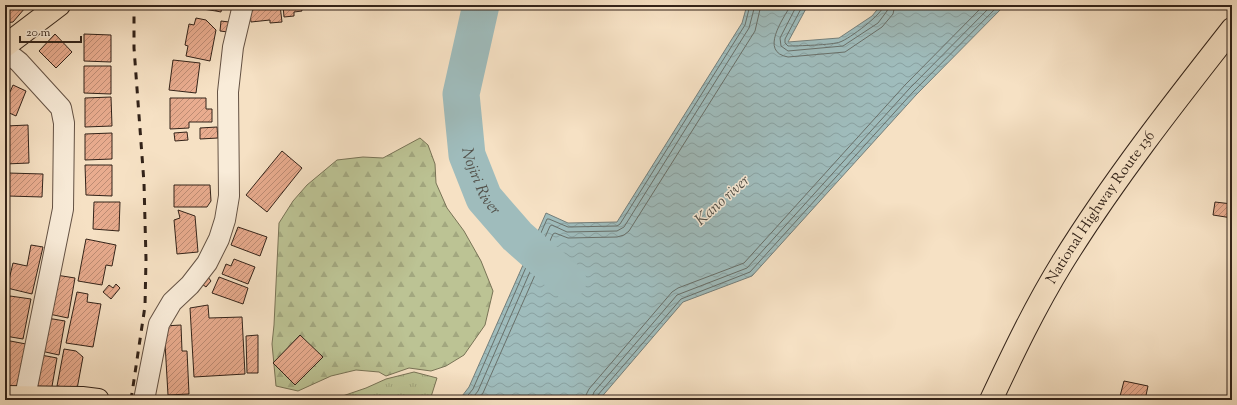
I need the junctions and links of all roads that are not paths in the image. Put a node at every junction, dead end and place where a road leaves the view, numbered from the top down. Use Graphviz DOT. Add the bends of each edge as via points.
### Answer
graph roads {
  1 [pos="59,5"];
  2 [pos="243,5"];
  3 [pos="1232,29"];
  4 [pos="5,46"];
  5 [pos="5,51"];
  6 [pos="15,397"];
  7 [pos="98,400"];
  8 [pos="144,400"];
  9 [pos="991,400"];
  1 -- 4 [label="main road"];
  2 -- 8 [label="street" via="233,47 228,92 229,196 225,220 207,263 190,285 172,302 159,324"];
  3 -- 9 [label="main road, National Highway Route 136" via="1165,115 1082,232 1028,322"];
  5 -- 6 [label="street" via="19,62 61,108 64,123 62,209"];
  6 -- 7 [label="main road"];
}
